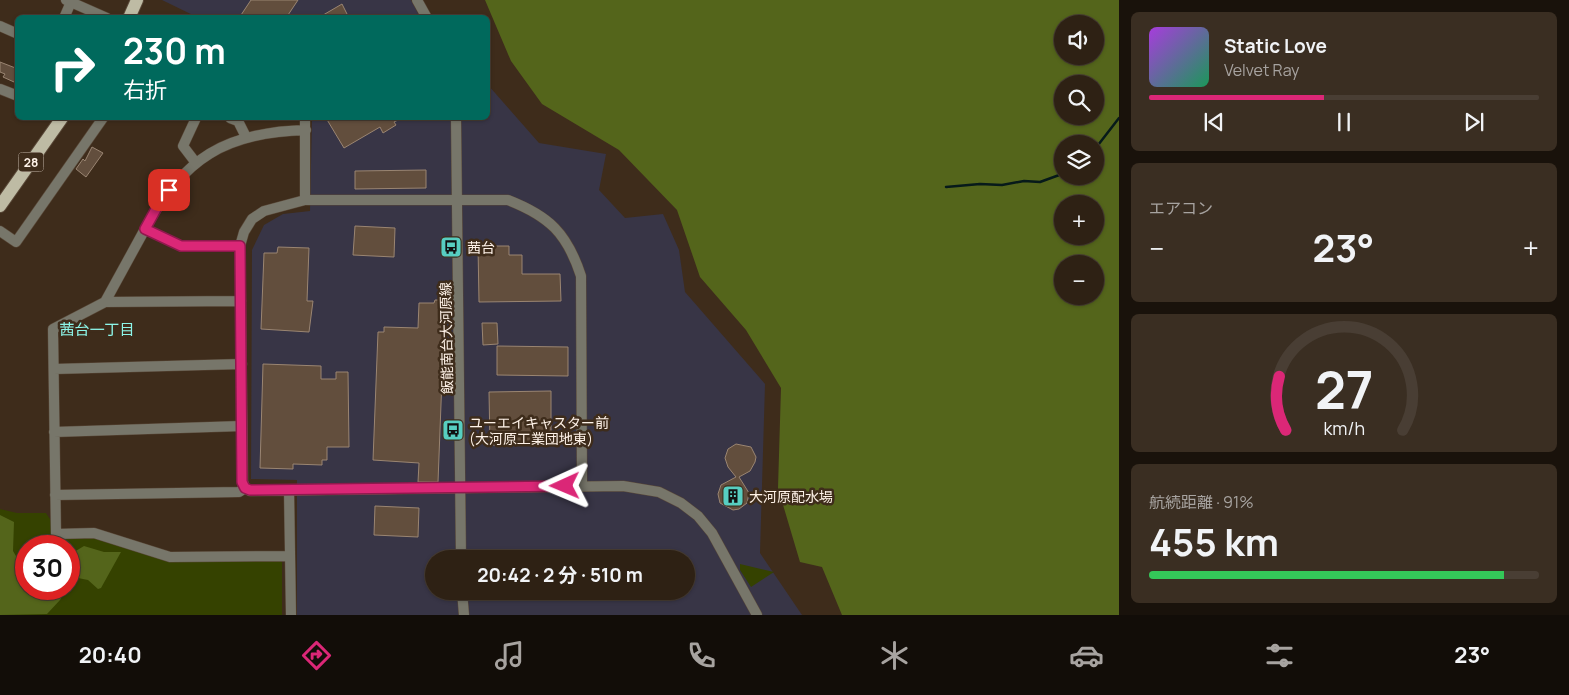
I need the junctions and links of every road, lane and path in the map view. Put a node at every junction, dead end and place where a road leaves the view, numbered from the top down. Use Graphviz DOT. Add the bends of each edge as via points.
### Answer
graph roads {
  1 [pos="137,0"];
  2 [pos="416,0"];
  3 [pos="69,1"];
  4 [pos="65,15"];
  5 [pos="100,15"];
  6 [pos="130,15"];
  7 [pos="425,15"];
  8 [pos="0,26"];
  9 [pos="15,33"];
  10 [pos="0,89"];
  11 [pos="15,95"];
  12 [pos="61,120"];
  13 [pos="102,120"];
  14 [pos="195,120"];
  15 [pos="235,120"];
  16 [pos="305,120"];
  17 [pos="456,120"];
  18 [pos="306,130"];
  19 [pos="246,137"];
  20 [pos="196,163"];
  21 [pos="305,200"];
  22 [pos="458,202"];
  23 [pos="0,206"];
  24 [pos="145,229"];
  25 [pos="0,231"];
  26 [pos="240,246"];
  27 [pos="241,301"];
  28 [pos="105,302"];
  29 [pos="242,364"];
  30 [pos="54,368"];
  31 [pos="242,426"];
  32 [pos="54,432"];
  33 [pos="582,486"];
  34 [pos="461,487"];
  35 [pos="245,488"];
  36 [pos="289,490"];
  37 [pos="55,495"];
  38 [pos="461,550"];
  39 [pos="290,556"];
  40 [pos="463,600"];
  41 [pos="291,615"];
  42 [pos="464,615"];
  43 [pos="757,615"];
  1 -- 6 [label="main road"];
  2 -- 7 [label="street"];
  3 -- 4 [label="street"];
  3 -- 5 [label="street"];
  8 -- 9 [label="street"];
  10 -- 11 [label="street"];
  12 -- 23 [label="main road, 28"];
  13 -- 25 [label="street" via="16,242"];
  14 -- 20 [label="street" via="183,146"];
  15 -- 19 [label="street"];
  16 -- 18 [label="street"];
  17 -- 22 [label="street, 飯能南台大河原線"];
  18 -- 19 [label="street"];
  18 -- 21 [label="street"];
  19 -- 20 [label="street" via="219,148"];
  20 -- 24 [label="street" via="161,200"];
  21 -- 22 [label="street"];
  21 -- 26 [label="street" via="283,205 252,219"];
  22 -- 33 [label="street" via="508,200 526,207 548,220 563,235 574,254 581,276"];
  22 -- 34 [label="street, 飯能南台大河原線"];
  24 -- 26 [label="street" via="181,246"];
  24 -- 28 [label="street"];
  26 -- 27 [label="street"];
  27 -- 28 [label="street"];
  27 -- 29 [label="street"];
  28 -- 30 [label="street" via="53,329"];
  29 -- 30 [label="street"];
  29 -- 31 [label="street"];
  30 -- 32 [label="street"];
  31 -- 32 [label="street"];
  31 -- 35 [label="street" via="242,482"];
  32 -- 37 [label="street"];
  33 -- 34 [label="street"];
  33 -- 43 [label="street" via="640,488 659,492 681,503 712,533"];
  34 -- 36 [label="street"];
  34 -- 38 [label="street, 飯能南台大河原線"];
  35 -- 36 [label="street"];
  35 -- 37 [label="street" via="239,492"];
  36 -- 39 [label="street"];
  37 -- 39 [label="street" via="56,534 94,533 170,557"];
  39 -- 41 [label="street"];
  40 -- 42 [label="street"];
}
